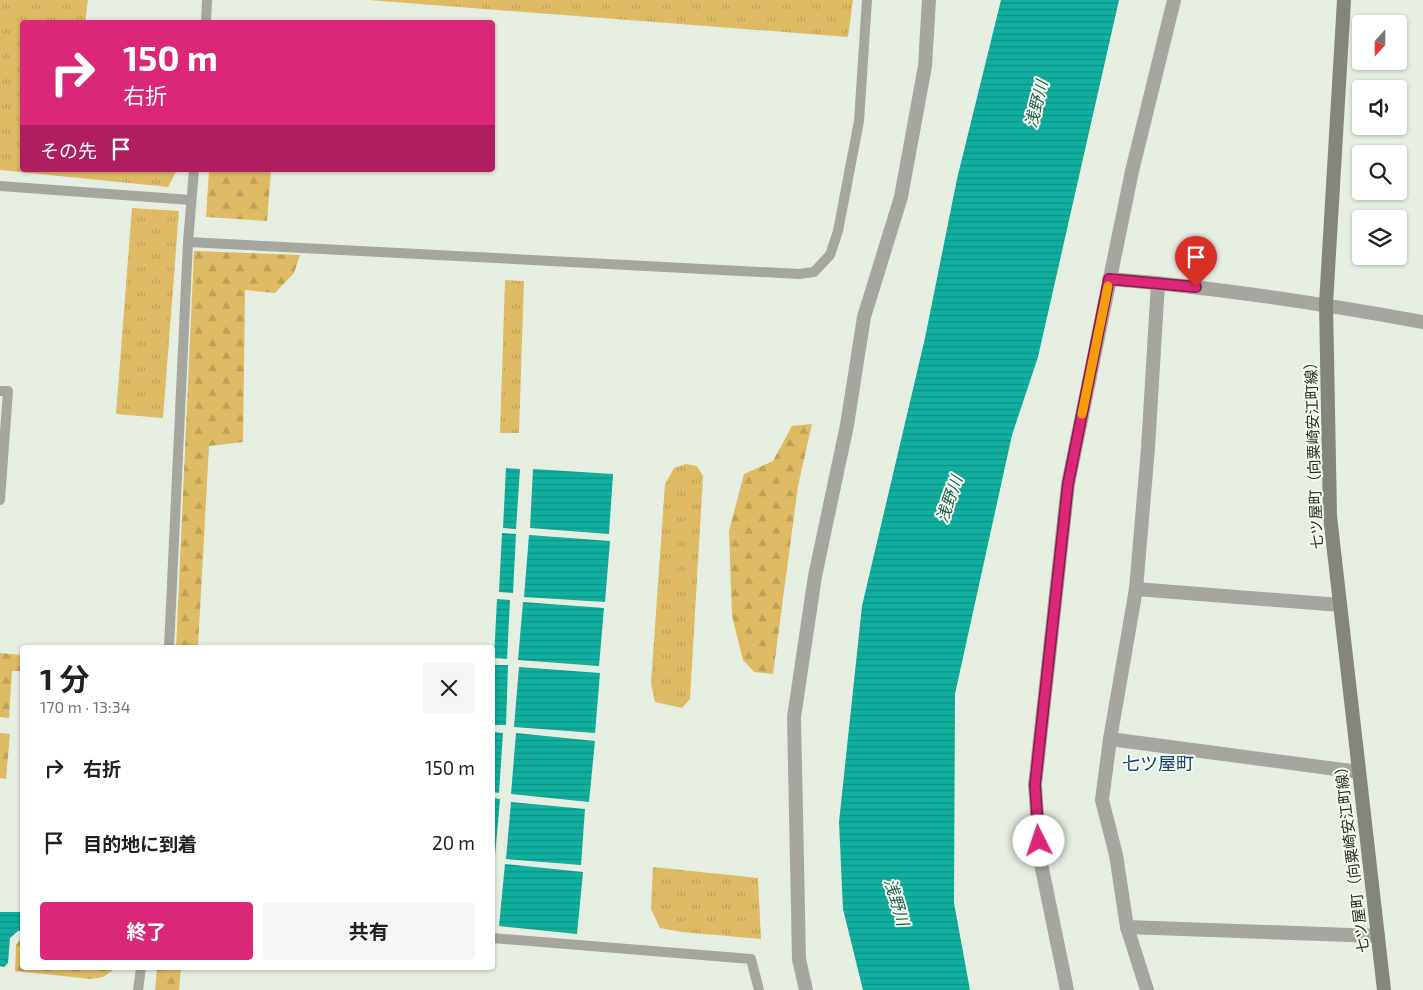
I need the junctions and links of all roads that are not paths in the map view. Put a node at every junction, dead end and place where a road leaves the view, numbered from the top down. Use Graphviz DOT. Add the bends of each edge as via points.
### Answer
graph roads {
  1 [pos="208,0"];
  2 [pos="867,0"];
  3 [pos="929,0"];
  4 [pos="1174,0"];
  5 [pos="1344,0"];
  6 [pos="206,20"];
  7 [pos="194,172"];
  8 [pos="0,186"];
  9 [pos="191,200"];
  10 [pos="188,242"];
  11 [pos="1109,279"];
  12 [pos="1158,282"];
  13 [pos="1326,304"];
  14 [pos="1423,322"];
  15 [pos="0,391"];
  16 [pos="0,500"];
  17 [pos="1136,589"];
  18 [pos="1340,605"];
  19 [pos="169,645"];
  20 [pos="1110,739"];
  21 [pos="1359,772"];
  22 [pos="1127,927"];
  23 [pos="1378,936"];
  24 [pos="495,938"];
  25 [pos="141,970"];
  26 [pos="138,990"];
  27 [pos="759,990"];
  28 [pos="806,990"];
  29 [pos="1067,990"];
  30 [pos="1147,990"];
  31 [pos="1384,990"];
  1 -- 6 [label="lane"];
  2 -- 10 [label="lane" via="859,121 838,231 830,255 814,272 799,274"];
  3 -- 28 [label="street" via="925,66 901,197 864,317 847,425 815,576 794,717 799,959"];
  4 -- 11 [label="street"];
  5 -- 13 [label="main road, 七ツ屋町（向粟崎安江町線）"];
  7 -- 9 [label="lane"];
  8 -- 9 [label="lane"];
  9 -- 10 [label="lane"];
  10 -- 19 [label="lane"];
  11 -- 12 [label="street"];
  11 -- 29 [label="street" via="1068,484 1035,785 1040,859"];
  12 -- 13 [label="street"];
  12 -- 17 [label="street"];
  13 -- 14 [label="street"];
  13 -- 18 [label="main road, 七ツ屋町（向粟崎安江町線）" via="1330,516"];
  15 -- 16 [label="lane" via="8,391"];
  17 -- 18 [label="street"];
  17 -- 20 [label="street"];
  18 -- 21 [label="main road, 七ツ屋町（向粟崎安江町線）"];
  20 -- 21 [label="street"];
  20 -- 22 [label="street" via="1102,800 1116,856"];
  21 -- 23 [label="main road, 七ツ屋町（向粟崎安江町線）"];
  22 -- 23 [label="street"];
  22 -- 30 [label="street"];
  23 -- 31 [label="main road, 七ツ屋町（向粟崎安江町線）"];
  24 -- 27 [label="lane" via="750,959"];
  25 -- 26 [label="lane"];
}
